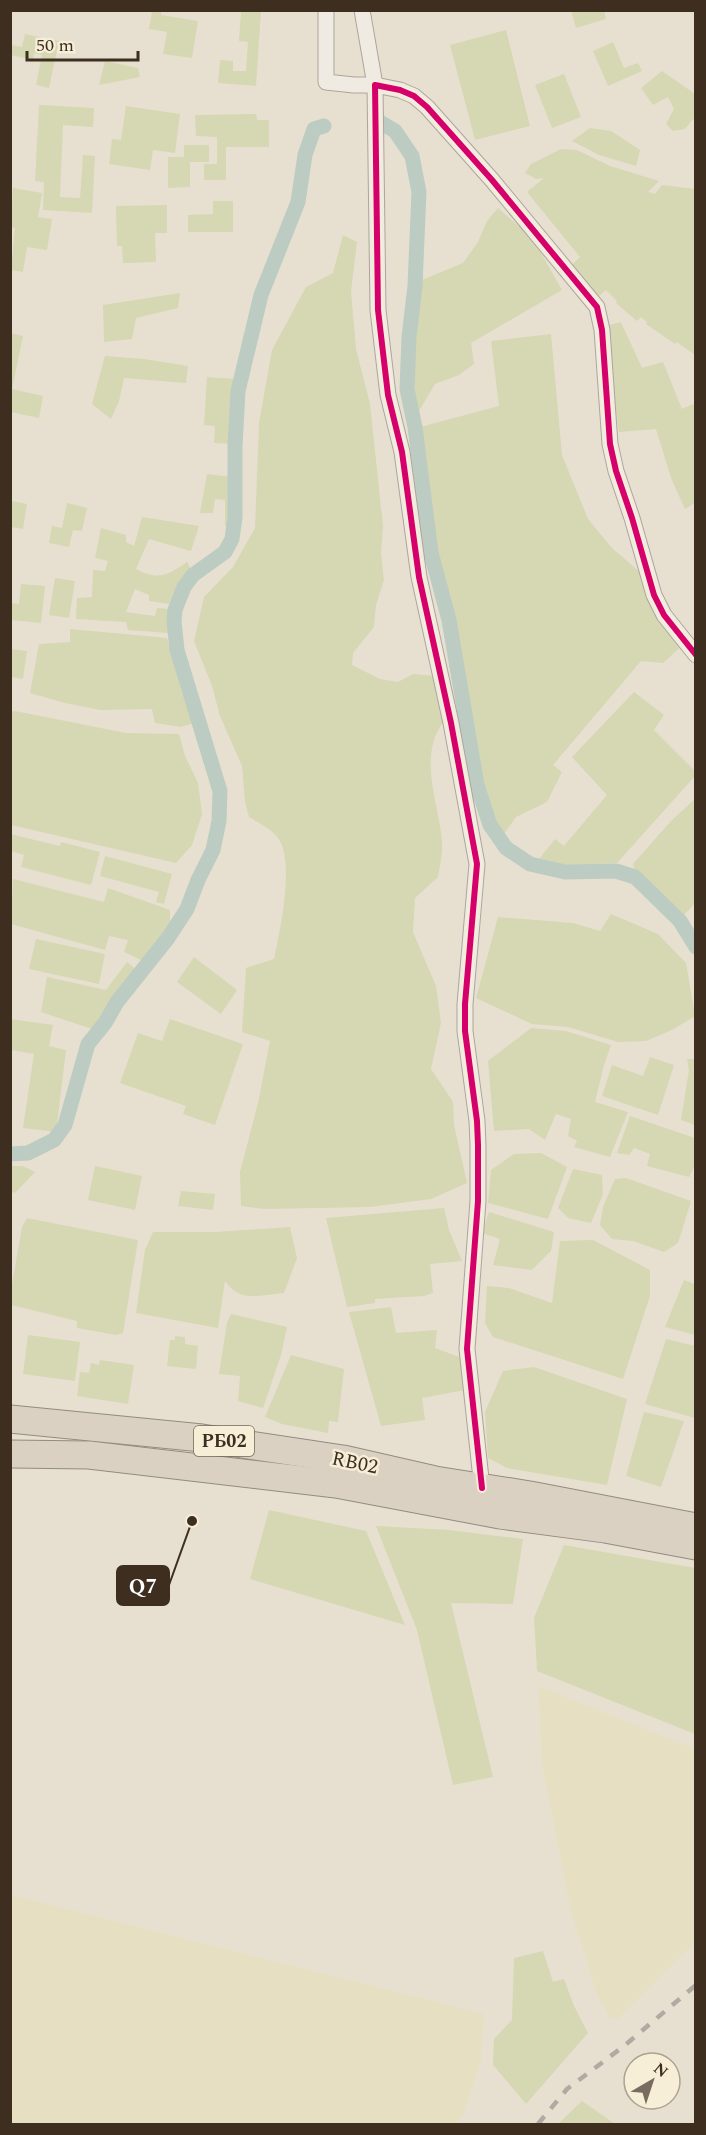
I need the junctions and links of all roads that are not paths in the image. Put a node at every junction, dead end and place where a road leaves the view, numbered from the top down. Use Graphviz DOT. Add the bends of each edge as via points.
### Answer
graph roads {
  1 [pos="326,10"];
  2 [pos="362,10"];
  3 [pos="375,85"];
  4 [pos="696,655"];
  5 [pos="10,1419"];
  6 [pos="10,1454"];
  7 [pos="482,1488"];
  8 [pos="696,1527"];
  9 [pos="696,1546"];
  1 -- 3 [label="street" via="326,82"];
  2 -- 3 [label="street"];
  3 -- 4 [label="street" via="400,90 427,107 597,307 616,471 654,595 664,615"];
  3 -- 7 [label="street" via="378,310 388,395 402,452 419,576 452,723 477,864 465,1004 478,1145 478,1201 467,1349"];
  5 -- 7 [label="highway, RB02 / РБ02" via="202,1438 343,1459"];
  6 -- 9 [label="highway, РБ02" via="89,1455 336,1484"];
  7 -- 8 [label="highway, RB02 / РБ02"];
}
